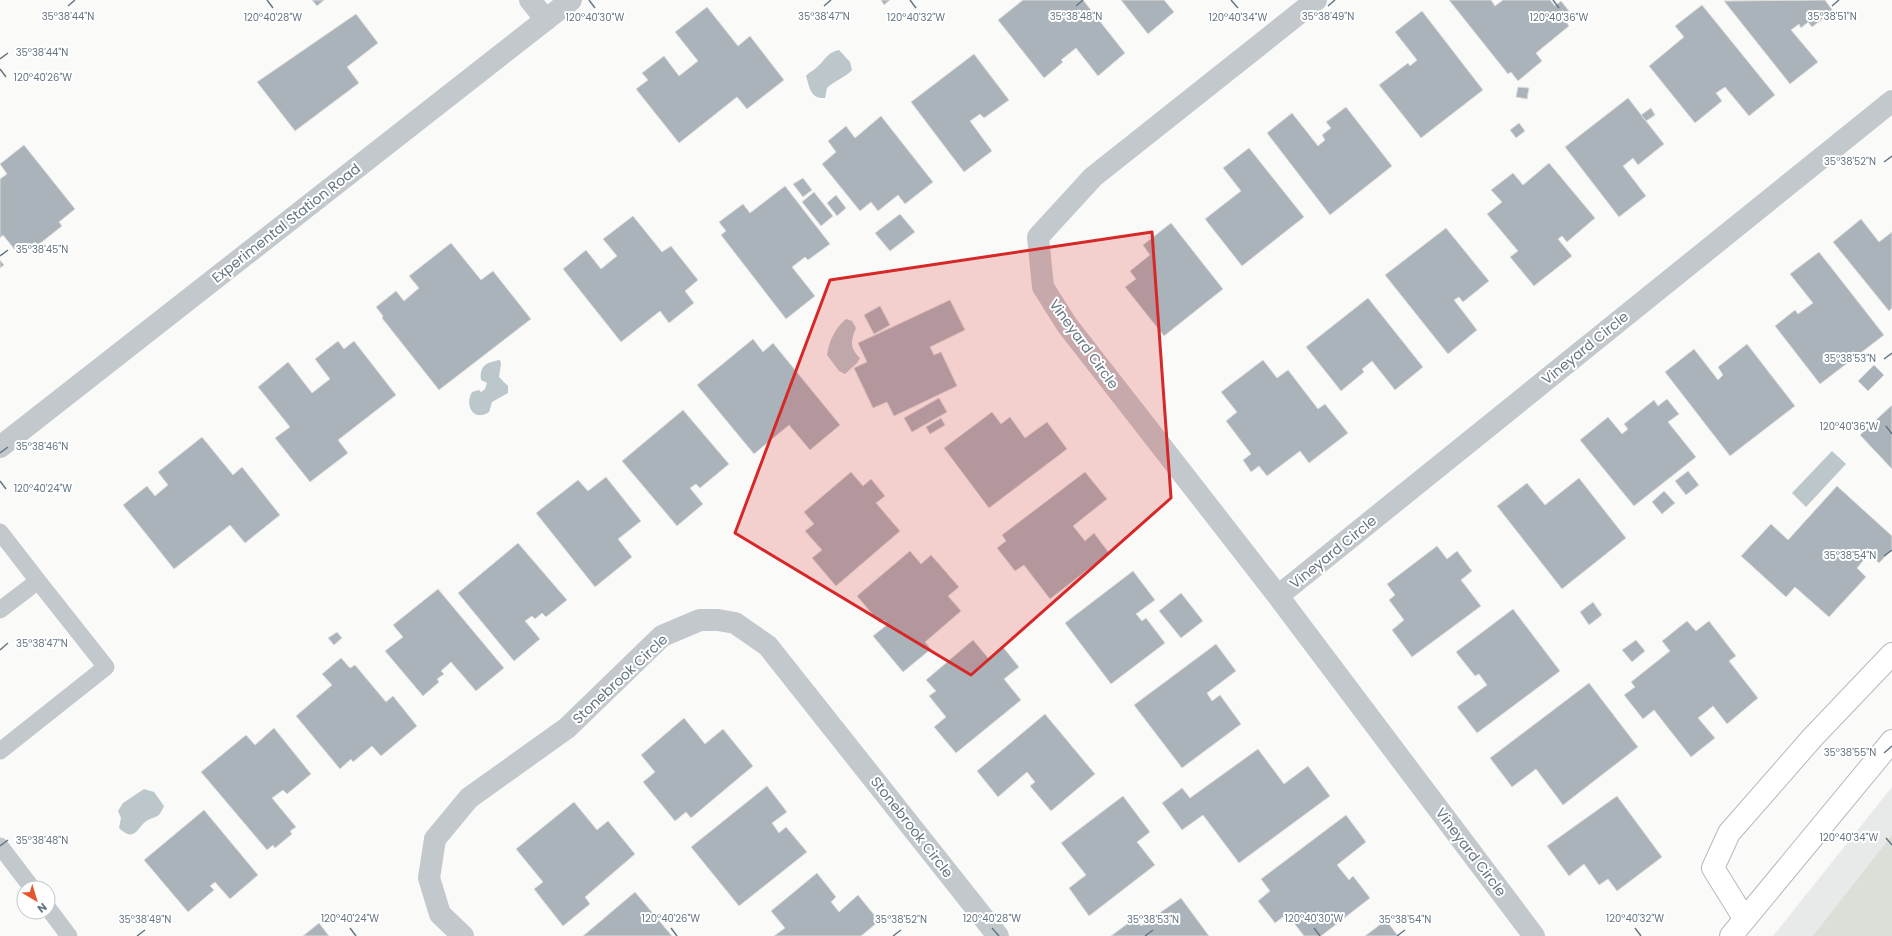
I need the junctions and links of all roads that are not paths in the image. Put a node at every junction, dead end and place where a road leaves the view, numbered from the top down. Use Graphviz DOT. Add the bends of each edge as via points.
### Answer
graph roads {
  1 [pos="530,0"];
  2 [pos="571,0"];
  3 [pos="1316,0"];
  4 [pos="546,20"];
  5 [pos="1892,101"];
  6 [pos="0,447"];
  7 [pos="0,532"];
  8 [pos="38,581"];
  9 [pos="1278,596"];
  10 [pos="0,610"];
  11 [pos="1892,654"];
  12 [pos="1892,741"];
  13 [pos="0,751"];
  14 [pos="0,846"];
  15 [pos="26,880"];
  16 [pos="1744,918"];
  17 [pos="56,919"];
  18 [pos="69,936"];
  19 [pos="463,936"];
  20 [pos="998,936"];
  21 [pos="1534,936"];
  22 [pos="1731,936"];
  1 -- 4 [label="street"];
  2 -- 4 [label="street, Experimental Station Road"];
  3 -- 9 [label="street, Vineyard Circle" via="1093,176 1038,237 1043,287 1067,325"];
  4 -- 6 [label="street, Experimental Station Road"];
  5 -- 9 [label="street, Vineyard Circle"];
  7 -- 8 [label="lane"];
  8 -- 10 [label="lane"];
  8 -- 13 [label="lane" via="106,667"];
  9 -- 21 [label="street, Vineyard Circle"];
  11 -- 16 [label="street" via="1729,832 1713,868"];
  12 -- 16 [label="street"];
  14 -- 15 [label="lane"];
  16 -- 22 [label="street"];
  17 -- 18 [label="lane"];
  19 -- 20 [label="street, Stonebrook Circle" via="440,914 428,878 435,839 469,798 567,728 662,636 700,620 718,620 735,623 768,646"];
}
